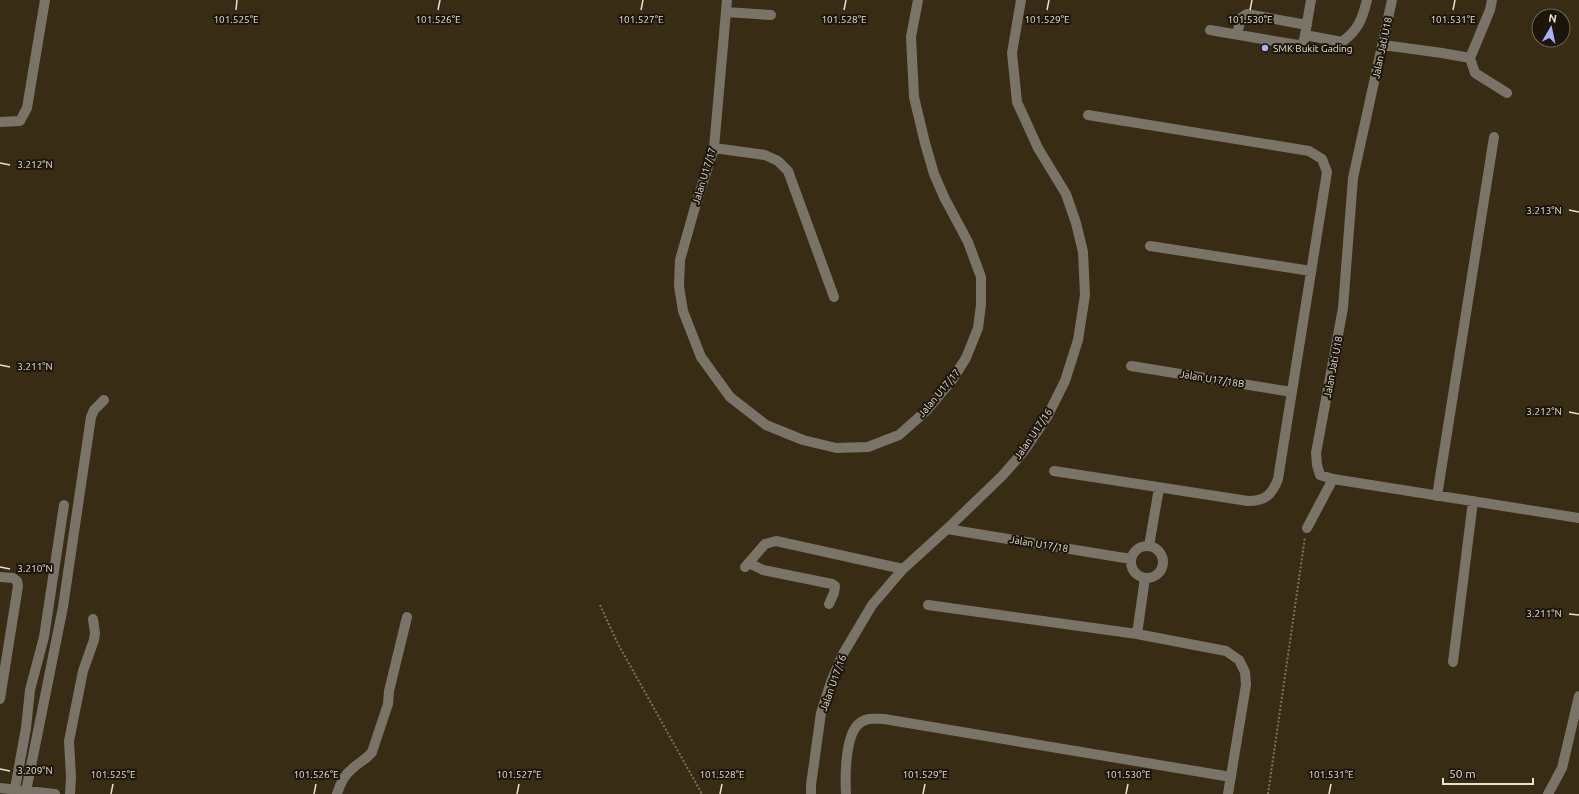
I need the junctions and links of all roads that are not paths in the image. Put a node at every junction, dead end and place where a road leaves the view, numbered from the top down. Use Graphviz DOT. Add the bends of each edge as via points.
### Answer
graph roads {
  1 [pos="45,0"];
  2 [pos="727,0"];
  3 [pos="918,0"];
  4 [pos="1021,0"];
  5 [pos="1311,0"];
  6 [pos="1367,0"];
  7 [pos="1392,0"];
  8 [pos="1492,0"];
  9 [pos="726,12"];
  10 [pos="771,15"];
  11 [pos="1210,30"];
  12 [pos="1306,30"];
  13 [pos="1237,34"];
  14 [pos="1383,45"];
  15 [pos="1470,58"];
  16 [pos="1508,93"];
  17 [pos="1088,115"];
  18 [pos="0,122"];
  19 [pos="1494,137"];
  20 [pos="714,148"];
  21 [pos="1150,246"];
  22 [pos="1311,271"];
  23 [pos="834,297"];
  24 [pos="1131,366"];
  25 [pos="1292,392"];
  26 [pos="104,400"];
  27 [pos="1054,471"];
  28 [pos="1333,479"];
  29 [pos="1159,488"];
  30 [pos="1437,496"];
  31 [pos="1473,502"];
  32 [pos="64,506"];
  33 [pos="1579,518"];
  34 [pos="1307,528"];
  35 [pos="947,529"];
  36 [pos="1149,546"];
  37 [pos="1131,559"];
  38 [pos="903,569"];
  39 [pos="0,577"];
  40 [pos="1145,578"];
  41 [pos="829,604"];
  42 [pos="928,605"];
  43 [pos="407,617"];
  44 [pos="93,619"];
  45 [pos="1137,634"];
  46 [pos="1453,662"];
  47 [pos="1579,696"];
  48 [pos="0,699"];
  49 [pos="1231,777"];
  50 [pos="0,788"];
  51 [pos="26,791"];
  52 [pos="14,792"];
  53 [pos="55,794"];
  54 [pos="70,794"];
  55 [pos="337,794"];
  56 [pos="811,794"];
  57 [pos="846,794"];
  58 [pos="1228,794"];
  59 [pos="1548,794"];
  1 -- 18 [label="street" via="27,108 20,120"];
  2 -- 9 [label="street, Jalan U17/17"];
  3 -- 20 [label="street, Jalan U17/17" via="911,37 914,97 934,174 968,242 981,277 981,305 978,328 966,358 952,380 926,411 899,435 868,447 836,448 803,440 766,425 730,397 701,357 684,311 679,286 680,260"];
  4 -- 35 [label="street, Jalan U17/16" via="1012,53 1017,102 1038,148 1066,194 1083,252 1085,295 1078,340 1065,381 1047,417 1024,451 1002,476"];
  5 -- 12 [label="street"];
  6 -- 12 [label="street" via="1354,33 1342,42"];
  7 -- 14 [label="street, Jalan Jati U18"];
  8 -- 15 [label="street"];
  9 -- 10 [label="street"];
  9 -- 20 [label="street, Jalan U17/17"];
  11 -- 13 [label="street"];
  12 -- 13 [label="street" via="1302,44"];
  12 -- 13 [label="street" via="1247,14 1241,18"];
  14 -- 15 [label="street"];
  14 -- 28 [label="street, Jalan Jati U18" via="1353,178 1343,308 1316,453 1320,475"];
  15 -- 16 [label="street" via="1475,73"];
  17 -- 22 [label="street" via="1309,151 1322,159 1327,172"];
  19 -- 30 [label="street"];
  20 -- 23 [label="street" via="765,155 778,161 788,171"];
  21 -- 22 [label="street"];
  22 -- 25 [label="street"];
  24 -- 25 [label="street, Jalan U17/18B"];
  25 -- 29 [label="street" via="1278,479 1274,489 1267,496 1258,501 1248,501"];
  26 -- 51 [label="street" via="91,417 63,607"];
  27 -- 29 [label="street"];
  28 -- 30 [label="street, Jalan Jati U18"];
  28 -- 34 [label="street"];
  29 -- 36 [label="street"];
  30 -- 31 [label="street, Jalan Jati U18"];
  31 -- 33 [label="street, Jalan Jati U18"];
  31 -- 46 [label="street"];
  32 -- 52 [label="street" via="44,637 30,690"];
  35 -- 37 [label="street, Jalan U17/18"];
  35 -- 38 [label="street, Jalan U17/16"];
  36 -- 37 [label="street" via="1135,550"];
  36 -- 40 [label="street" via="1159,551 1163,561 1160,572"];
  37 -- 40 [label="street" via="1133,569"];
  38 -- 41 [label="street" via="776,541 765,544 747,565 832,584 835,589"];
  38 -- 56 [label="street, Jalan U17/16" via="872,605 843,654 834,675 821,713"];
  39 -- 48 [label="street" via="13,578 18,586"];
  40 -- 45 [label="street"];
  42 -- 45 [label="street"];
  43 -- 55 [label="street" via="388,704 372,752 344,777"];
  44 -- 54 [label="street" via="94,640 83,671 69,741"];
  45 -- 49 [label="street" via="1226,651 1239,660 1245,672 1246,685"];
  47 -- 59 [label="street" via="1562,768"];
  49 -- 57 [label="street" via="870,718 860,723 851,735 844,776"];
  49 -- 58 [label="street"];
  50 -- 52 [label="street"];
  51 -- 52 [label="street"];
  51 -- 53 [label="street"];
}
